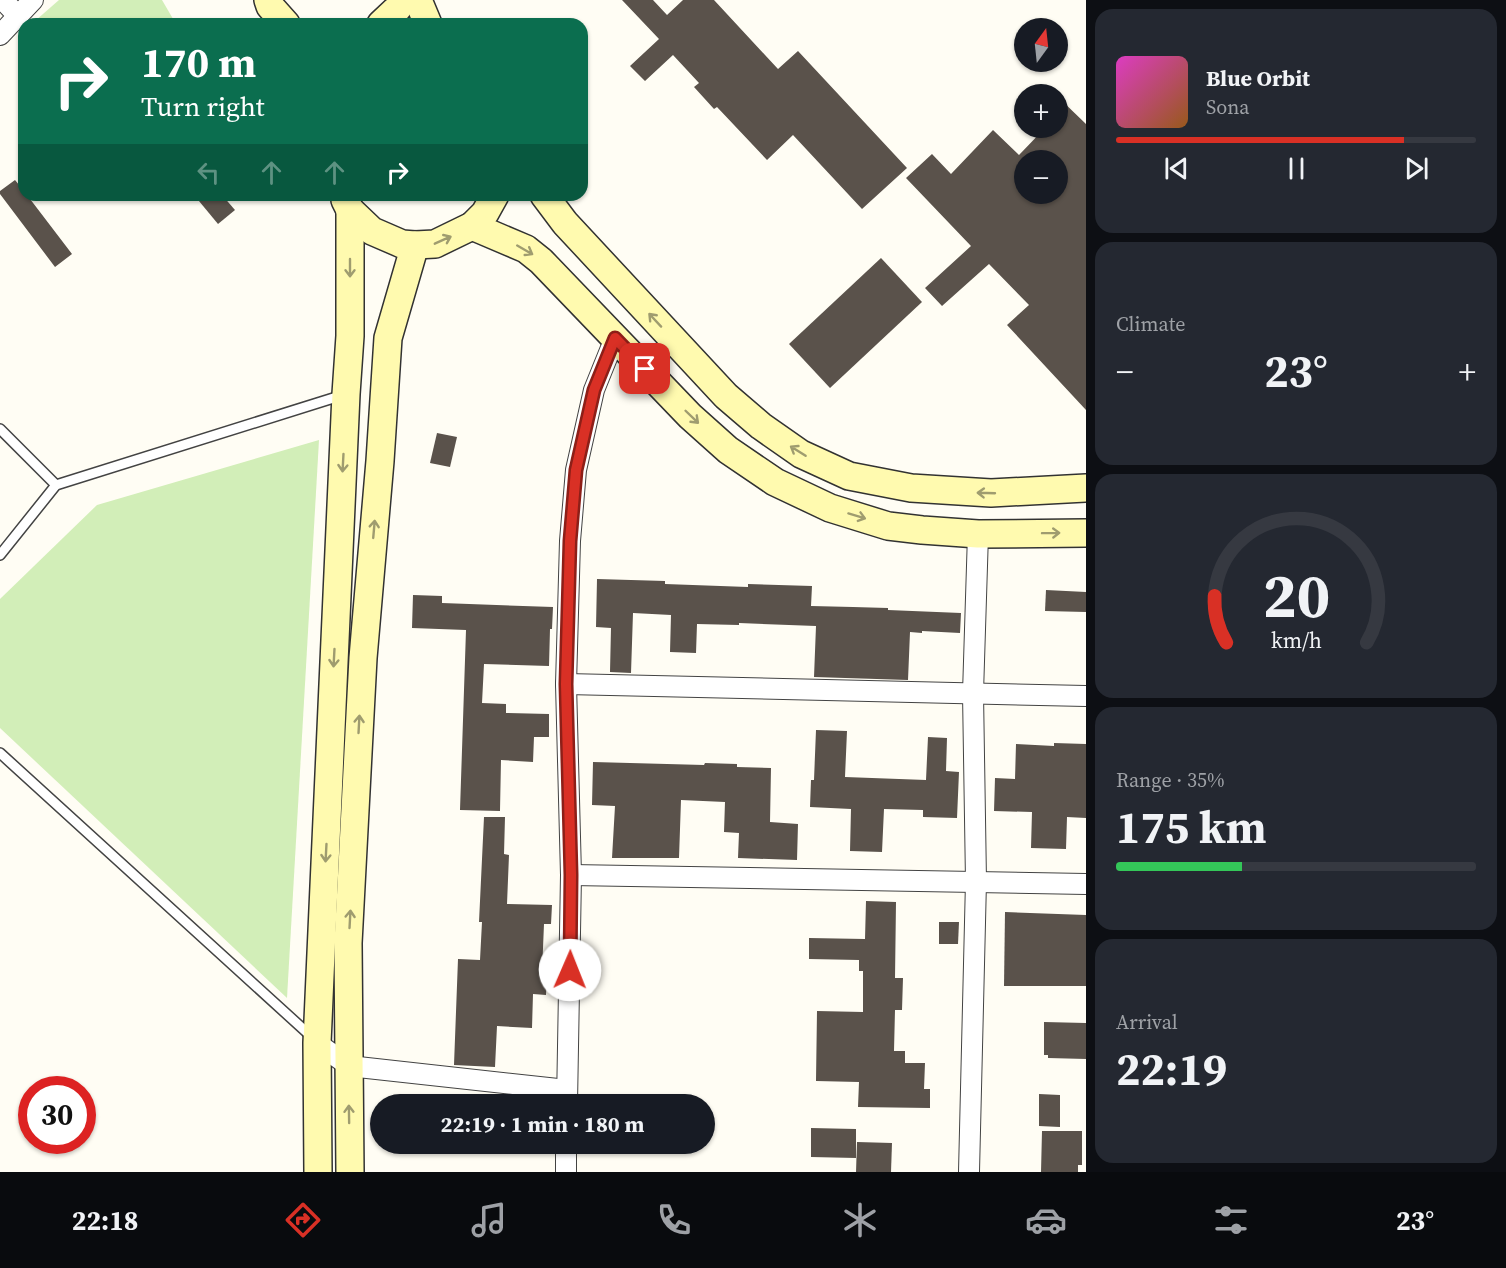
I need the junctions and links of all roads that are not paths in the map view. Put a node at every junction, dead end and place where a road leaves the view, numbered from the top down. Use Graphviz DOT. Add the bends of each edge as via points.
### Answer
graph roads {
  1 [pos="3,0"];
  2 [pos="33,0"];
  3 [pos="268,0"];
  4 [pos="401,0"];
  5 [pos="418,0"];
  6 [pos="18,16"];
  7 [pos="281,18"];
  8 [pos="387,18"];
  9 [pos="426,18"];
  10 [pos="0,35"];
  11 [pos="492,201"];
  12 [pos="548,201"];
  13 [pos="347,202"];
  14 [pos="472,226"];
  15 [pos="415,245"];
  16 [pos="615,338"];
  17 [pos="346,394"];
  18 [pos="0,429"];
  19 [pos="56,485"];
  20 [pos="1086,488"];
  21 [pos="941,490"];
  22 [pos="944,532"];
  23 [pos="1086,533"];
  24 [pos="978,534"];
  25 [pos="0,555"];
  26 [pos="566,684"];
  27 [pos="973,693"];
  28 [pos="1086,696"];
  29 [pos="0,753"];
  30 [pos="571,875"];
  31 [pos="976,881"];
  32 [pos="1086,884"];
  33 [pos="317,1042"];
  34 [pos="349,1066"];
  35 [pos="546,1094"];
  36 [pos="567,1094"];
  37 [pos="566,1154"];
  38 [pos="318,1172"];
  39 [pos="350,1172"];
  40 [pos="566,1172"];
  41 [pos="969,1172"];
  1 -- 6 [label="street"];
  2 -- 6 [label="street"];
  3 -- 7 [label="main road"];
  4 -- 8 [label="main road"];
  5 -- 9 [label="main road"];
  6 -- 10 [label="street"];
  11 -- 14 [label="main road"];
  21 -- 12 [label="main road, one-way" via="911,489 849,476 801,454 761,426 726,396"];
  13 -- 15 [label="main road" via="372,231 402,244"];
  13 -- 17 [label="main road, one-way" via="350,336"];
  15 -- 14 [label="main road, one-way" via="435,244"];
  14 -- 16 [label="main road, one-way" via="526,249"];
  34 -- 15 [label="main road, one-way" via="348,943 363,658 388,338"];
  16 -- 22 [label="main road, one-way" via="690,416 728,450 775,482 830,508 888,526"];
  16 -- 26 [label="street" via="594,390 576,470"];
  17 -- 19 [label="lane"];
  17 -- 33 [label="main road, one-way"];
  18 -- 19 [label="lane"];
  19 -- 25 [label="lane"];
  20 -- 21 [label="main road, one-way" via="991,493"];
  21 -- 22 [label="main road"];
  22 -- 24 [label="main road"];
  24 -- 23 [label="main road, one-way"];
  24 -- 27 [label="street"];
  26 -- 27 [label="street"];
  26 -- 30 [label="street"];
  27 -- 28 [label="street"];
  27 -- 31 [label="street"];
  29 -- 33 [label="lane"];
  30 -- 31 [label="street"];
  30 -- 36 [label="street"];
  31 -- 32 [label="street"];
  31 -- 41 [label="street"];
  33 -- 34 [label="street"];
  33 -- 38 [label="main road"];
  34 -- 35 [label="street"];
  39 -- 34 [label="main road, one-way"];
  37 -- 40 [label="street"];
}
